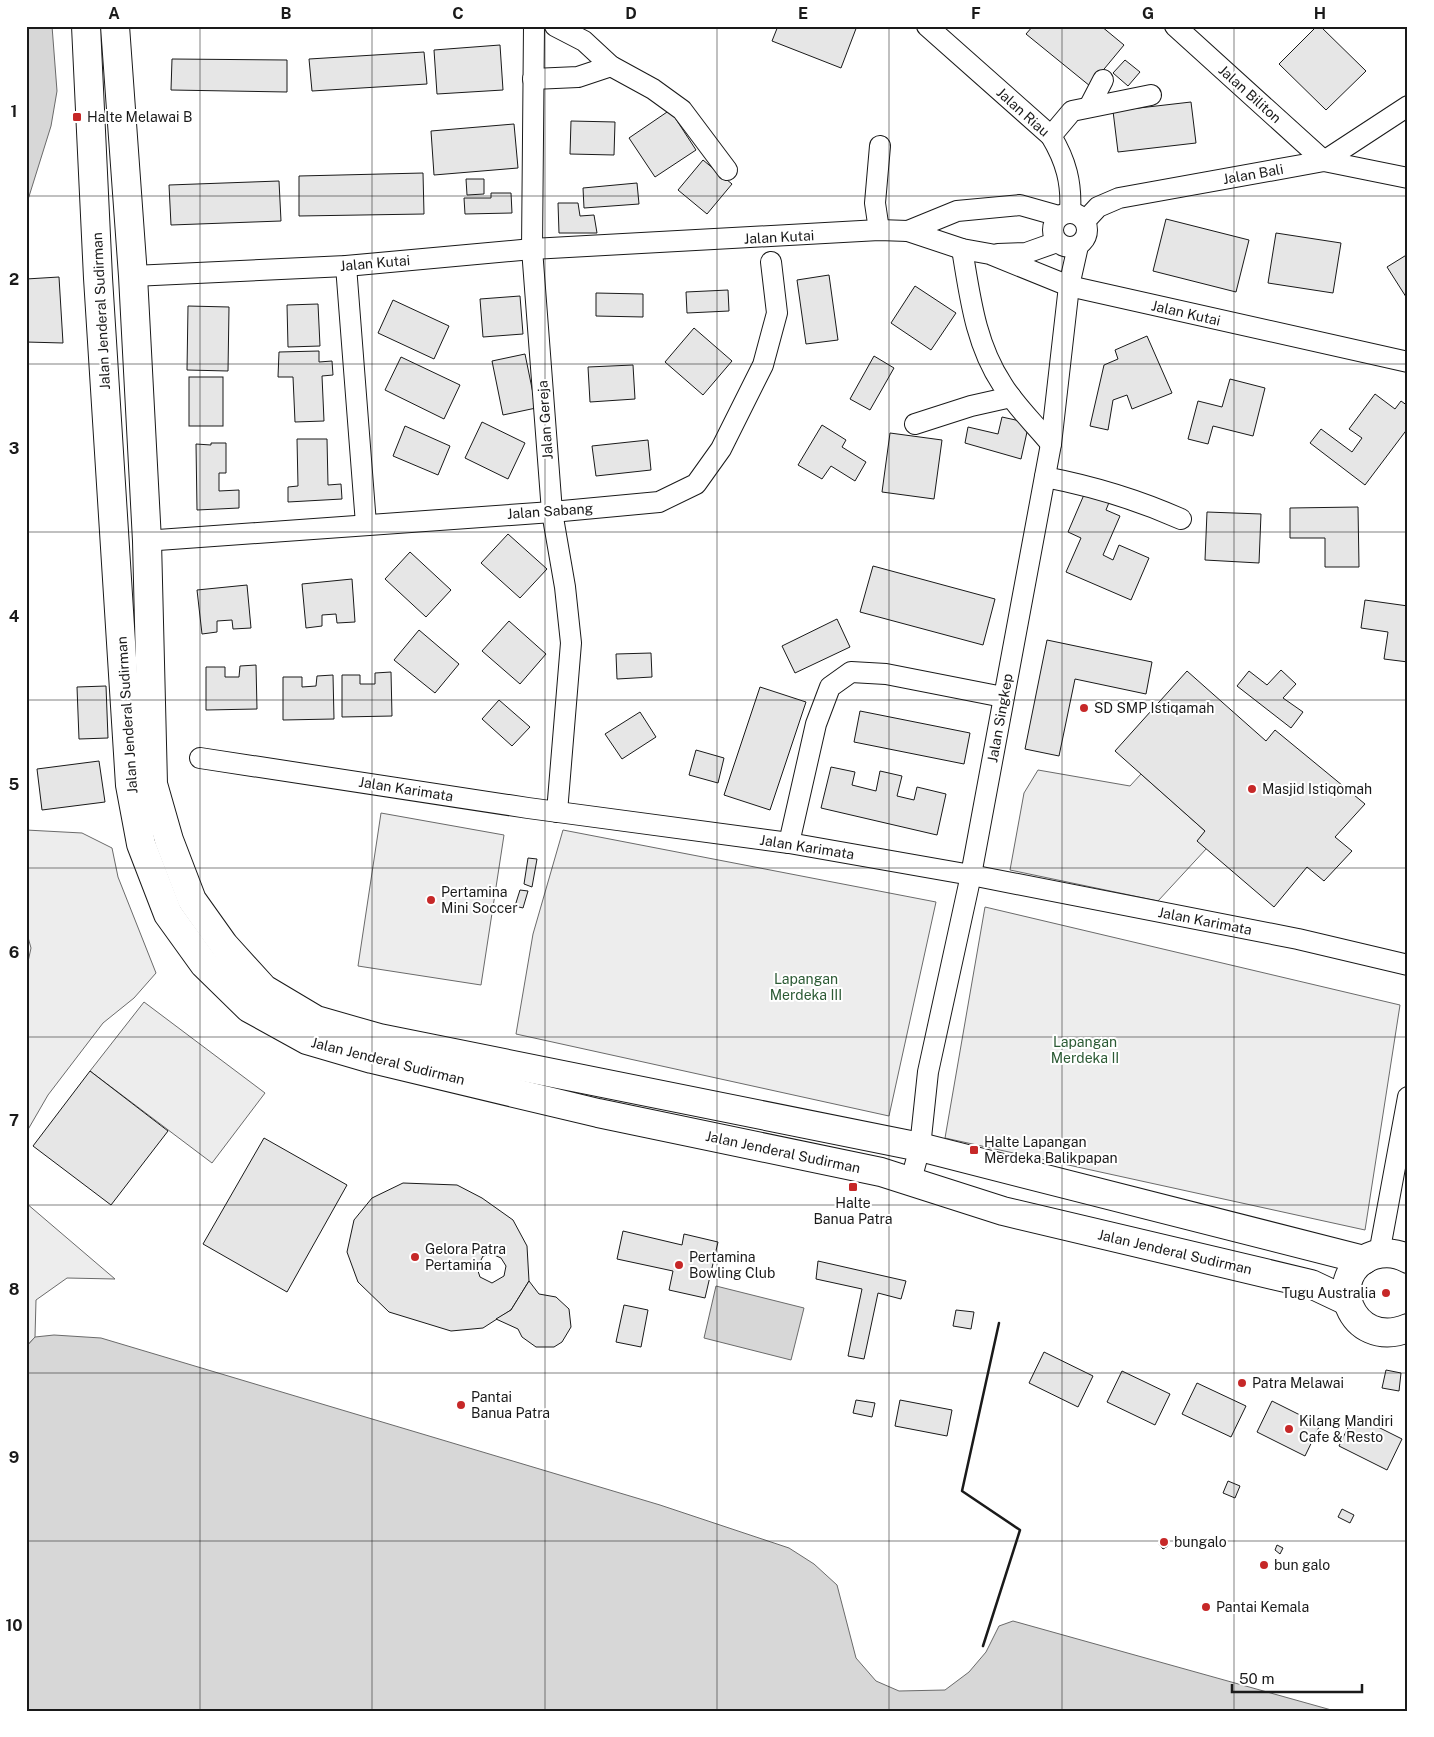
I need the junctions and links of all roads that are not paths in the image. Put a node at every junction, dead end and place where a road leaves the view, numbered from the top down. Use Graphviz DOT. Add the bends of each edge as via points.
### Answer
graph roads {
  1 [pos="86,26"];
  2 [pos="115,26"];
  3 [pos="534,26"];
  4 [pos="555,26"];
  5 [pos="927,26"];
  6 [pos="1175,26"];
  7 [pos="611,66"];
  8 [pos="533,79"];
  9 [pos="1103,80"];
  10 [pos="1151,95"];
  11 [pos="1408,106"];
  12 [pos="1089,107"];
  13 [pos="1051,136"];
  14 [pos="880,146"];
  15 [pos="1324,161"];
  16 [pos="727,170"];
  17 [pos="1408,178"];
  18 [pos="1072,192"];
  19 [pos="1098,207"];
  20 [pos="1071,216"];
  21 [pos="879,230"];
  22 [pos="908,231"];
  23 [pos="1057,242"];
  24 [pos="1078,246"];
  25 [pos="962,248"];
  26 [pos="532,250"];
  27 [pos="990,254"];
  28 [pos="771,262"];
  29 [pos="346,266"];
  30 [pos="133,276"];
  31 [pos="98,278"];
  32 [pos="1069,286"];
  33 [pos="1408,362"];
  34 [pos="1011,397"];
  35 [pos="915,424"];
  36 [pos="1051,444"];
  37 [pos="1045,476"];
  38 [pos="552,512"];
  39 [pos="1181,519"];
  40 [pos="366,524"];
  41 [pos="158,540"];
  42 [pos="1003,697"];
  43 [pos="200,758"];
  44 [pos="557,812"];
  45 [pos="789,843"];
  46 [pos="971,875"];
  47 [pos="1408,965"];
  48 [pos="1408,1097"];
  49 [pos="920,1148"];
  50 [pos="911,1180"];
  51 [pos="1372,1257"];
  52 [pos="1408,1259"];
  53 [pos="1347,1301"];
  54 [pos="1408,1328"];
  1 -- 31 [label="highway, Jalan Jenderal Sudirman"];
  2 -- 30 [label="highway, Jalan Jenderal Sudirman"];
  3 -- 8 [label="street, Jalan Gereja"];
  4 -- 7 [label="street" via="584,41"];
  5 -- 13 [label="street, Jalan Riau"];
  6 -- 15 [label="street, Jalan Biliton"];
  7 -- 8 [label="street" via="578,77"];
  7 -- 16 [label="street" via="653,89 682,110"];
  8 -- 26 [label="street, Jalan Gereja"];
  9 -- 12 [label="street"];
  10 -- 12 [label="street"];
  11 -- 15 [label="street"];
  12 -- 13 [label="street" via="1072,111 1056,126"];
  13 -- 18 [label="street, Jalan Riau" via="1062,154"];
  14 -- 21 [label="street" via="875,203"];
  15 -- 17 [label="street, Jalan Bali"];
  15 -- 19 [label="street, Jalan Bali" via="1119,198"];
  18 -- 19 [label="street"];
  18 -- 20 [label="street"];
  19 -- 20 [label="street"];
  20 -- 22 [label="street" via="1020,205 957,211"];
  20 -- 23 [label="street" via="1055,220 1052,231"];
  20 -- 24 [label="street" via="1087,226 1086,238"];
  21 -- 22 [label="street, Jalan Kutai"];
  21 -- 26 [label="street, Jalan Kutai"];
  22 -- 25 [label="street, Jalan Kutai"];
  23 -- 24 [label="street" via="1066,247"];
  23 -- 27 [label="street" via="1026,253"];
  24 -- 32 [label="street"];
  25 -- 27 [label="street, Jalan Kutai"];
  25 -- 34 [label="street" via="977,328 986,356"];
  26 -- 29 [label="street, Jalan Kutai"];
  26 -- 38 [label="street, Jalan Gereja"];
  27 -- 32 [label="street, Jalan Kutai"];
  28 -- 38 [label="street, Jalan Sabang" via="778,314 763,365 721,449 696,484 659,502"];
  29 -- 30 [label="street, Jalan Kutai"];
  29 -- 40 [label="street"];
  30 -- 31 [label="highway"];
  30 -- 49 [label="highway, Jalan Jenderal Sudirman" via="147,541 153,784 169,840 192,900 224,945 264,989 316,1020 379,1038"];
  31 -- 50 [label="highway, Jalan Jenderal Sudirman" via="130,785 141,844 168,914 204,964 250,1008 307,1040 372,1059 598,1113"];
  32 -- 33 [label="street, Jalan Kutai"];
  32 -- 36 [label="street, Jalan Singkep"];
  34 -- 35 [label="street"];
  34 -- 36 [label="street"];
  36 -- 37 [label="street, Jalan Singkep"];
  37 -- 39 [label="street" via="1094,486"];
  37 -- 42 [label="street, Jalan Singkep"];
  38 -- 40 [label="street, Jalan Sabang"];
  38 -- 44 [label="street, Jalan Gereja" via="571,643"];
  40 -- 41 [label="street, Jalan Sabang"];
  42 -- 45 [label="street" via="886,674 851,672 830,687 816,724"];
  42 -- 46 [label="street, Jalan Singkep"];
  43 -- 44 [label="street, Jalan Karimata"];
  44 -- 45 [label="street, Jalan Karimata"];
  45 -- 46 [label="street, Jalan Karimata"];
  46 -- 47 [label="street, Jalan Karimata" via="1298,939"];
  46 -- 49 [label="street, Jalan Singkep" via="928,1072"];
  48 -- 51 [label="street"];
  49 -- 50 [label="street, Jalan Singkep"];
  49 -- 51 [label="highway, Jalan Jenderal Sudirman"];
  50 -- 53 [label="highway, Jalan Jenderal Sudirman" via="1003,1211 1311,1284"];
  51 -- 52 [label="highway, Jalan Jenderal Sudirman" via="1392,1253"];
  51 -- 53 [label="highway" via="1350,1278"];
  53 -- 54 [label="highway" via="1352,1313 1370,1330 1396,1333"];
}
